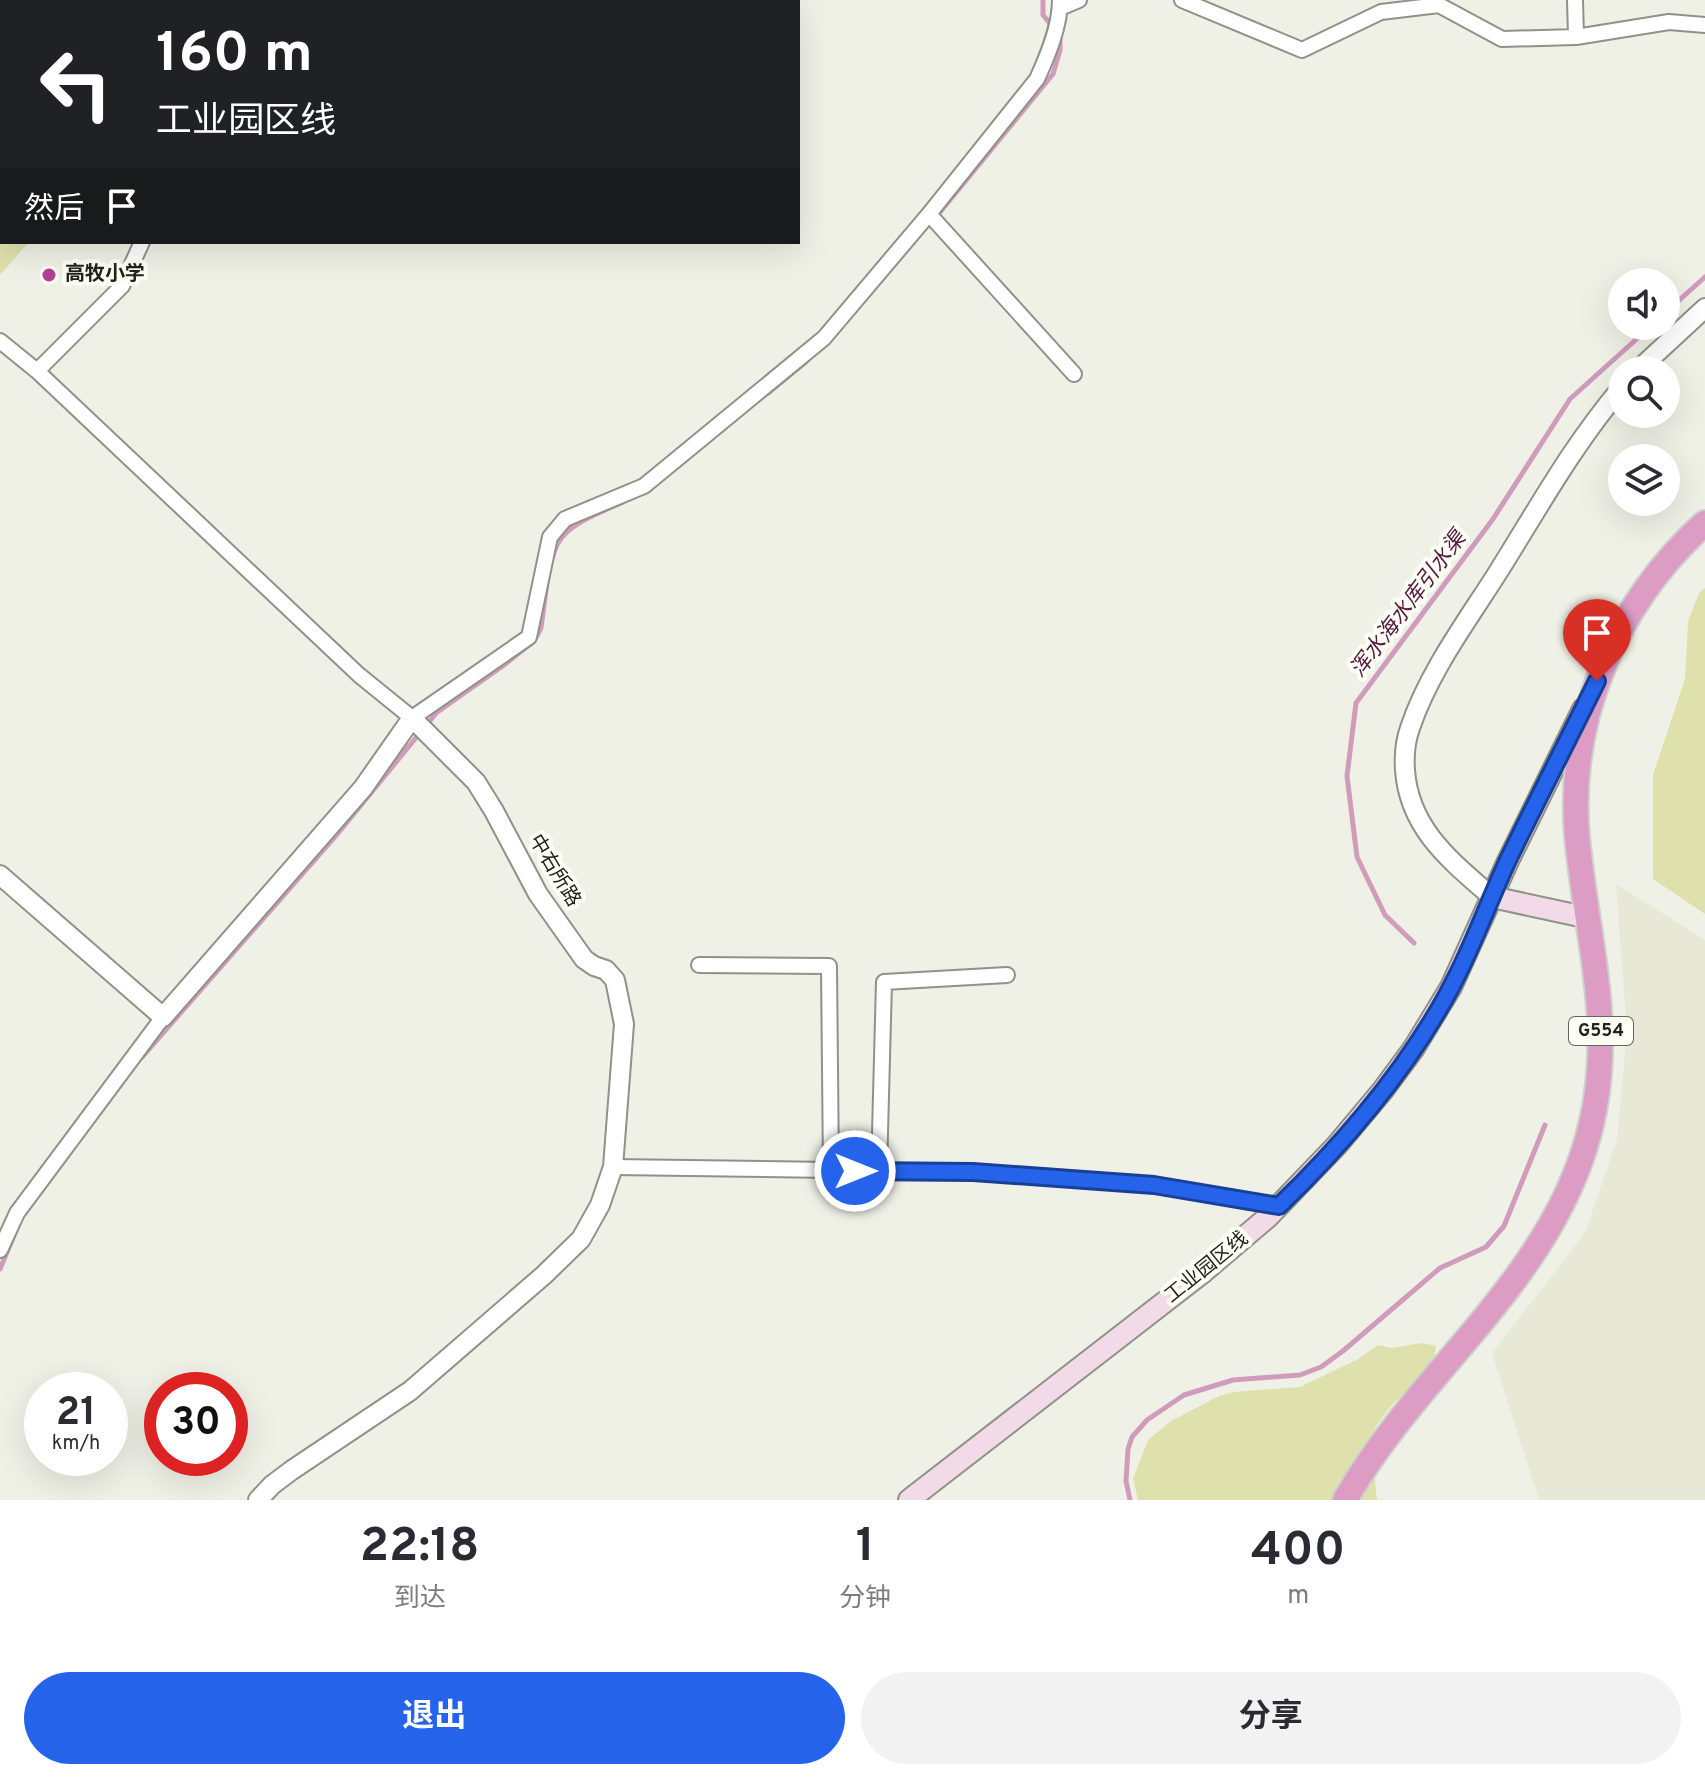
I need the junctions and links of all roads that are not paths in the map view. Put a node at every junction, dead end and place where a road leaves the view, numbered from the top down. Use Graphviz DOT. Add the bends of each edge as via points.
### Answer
graph roads {
  1 [pos="1079,0"];
  2 [pos="1182,0"];
  3 [pos="1575,0"];
  4 [pos="1059,9"];
  5 [pos="1705,25"];
  6 [pos="1576,37"];
  7 [pos="933,218"];
  8 [pos="141,244"];
  9 [pos="1705,308"];
  10 [pos="0,341"];
  11 [pos="1653,356"];
  12 [pos="37,371"];
  13 [pos="1074,374"];
  14 [pos="1608,404"];
  15 [pos="1705,523"];
  16 [pos="1597,681"];
  17 [pos="419,725"];
  18 [pos="0,875"];
  19 [pos="1492,897"];
  20 [pos="1589,918"];
  21 [pos="699,965"];
  22 [pos="1007,975"];
  23 [pos="163,1017"];
  24 [pos="613,1167"];
  25 [pos="831,1170"];
  26 [pos="879,1171"];
  27 [pos="1279,1206"];
  28 [pos="0,1250"];
  29 [pos="258,1500"];
  30 [pos="909,1500"];
  31 [pos="1345,1500"];
  1 -- 4 [label="street"];
  2 -- 6 [label="street" via="1302,50 1381,12 1439,5 1502,39"];
  3 -- 6 [label="street"];
  4 -- 7 [label="street" via="1037,79"];
  5 -- 6 [label="street" via="1669,22"];
  7 -- 13 [label="street"];
  7 -- 17 [label="street" via="824,338 644,486 565,519 550,537 529,637"];
  8 -- 12 [label="street" via="122,286"];
  9 -- 11 [label="street"];
  10 -- 12 [label="street"];
  12 -- 17 [label="street" via="359,675"];
  14 -- 19 [label="street" via="1570,455 1451,647 1407,738 1407,786 1425,831"];
  15 -- 16 [label="highway, G554" via="1644,591"];
  16 -- 19 [label="main road, 工业园区线"];
  16 -- 20 [label="highway, G554" via="1576,782 1577,838"];
  17 -- 23 [label="street"];
  17 -- 24 [label="street, 中右所路" via="476,782 538,894 584,959 615,980 624,1024"];
  18 -- 23 [label="street"];
  19 -- 20 [label="main road"];
  19 -- 27 [label="main road, 工业园区线" via="1451,987 1414,1048 1337,1145"];
  20 -- 31 [label="highway, G554" via="1600,1059 1593,1120 1576,1172 1527,1262 1388,1435"];
  21 -- 25 [label="street" via="829,966"];
  22 -- 26 [label="street" via="884,982"];
  23 -- 28 [label="street" via="17,1213"];
  24 -- 25 [label="street"];
  24 -- 29 [label="street, 中右所路" via="581,1239 544,1275 410,1391 292,1470"];
  25 -- 26 [label="street"];
  26 -- 27 [label="street" via="1154,1185"];
  27 -- 30 [label="main road, 工业园区线" via="1202,1273"];
}
